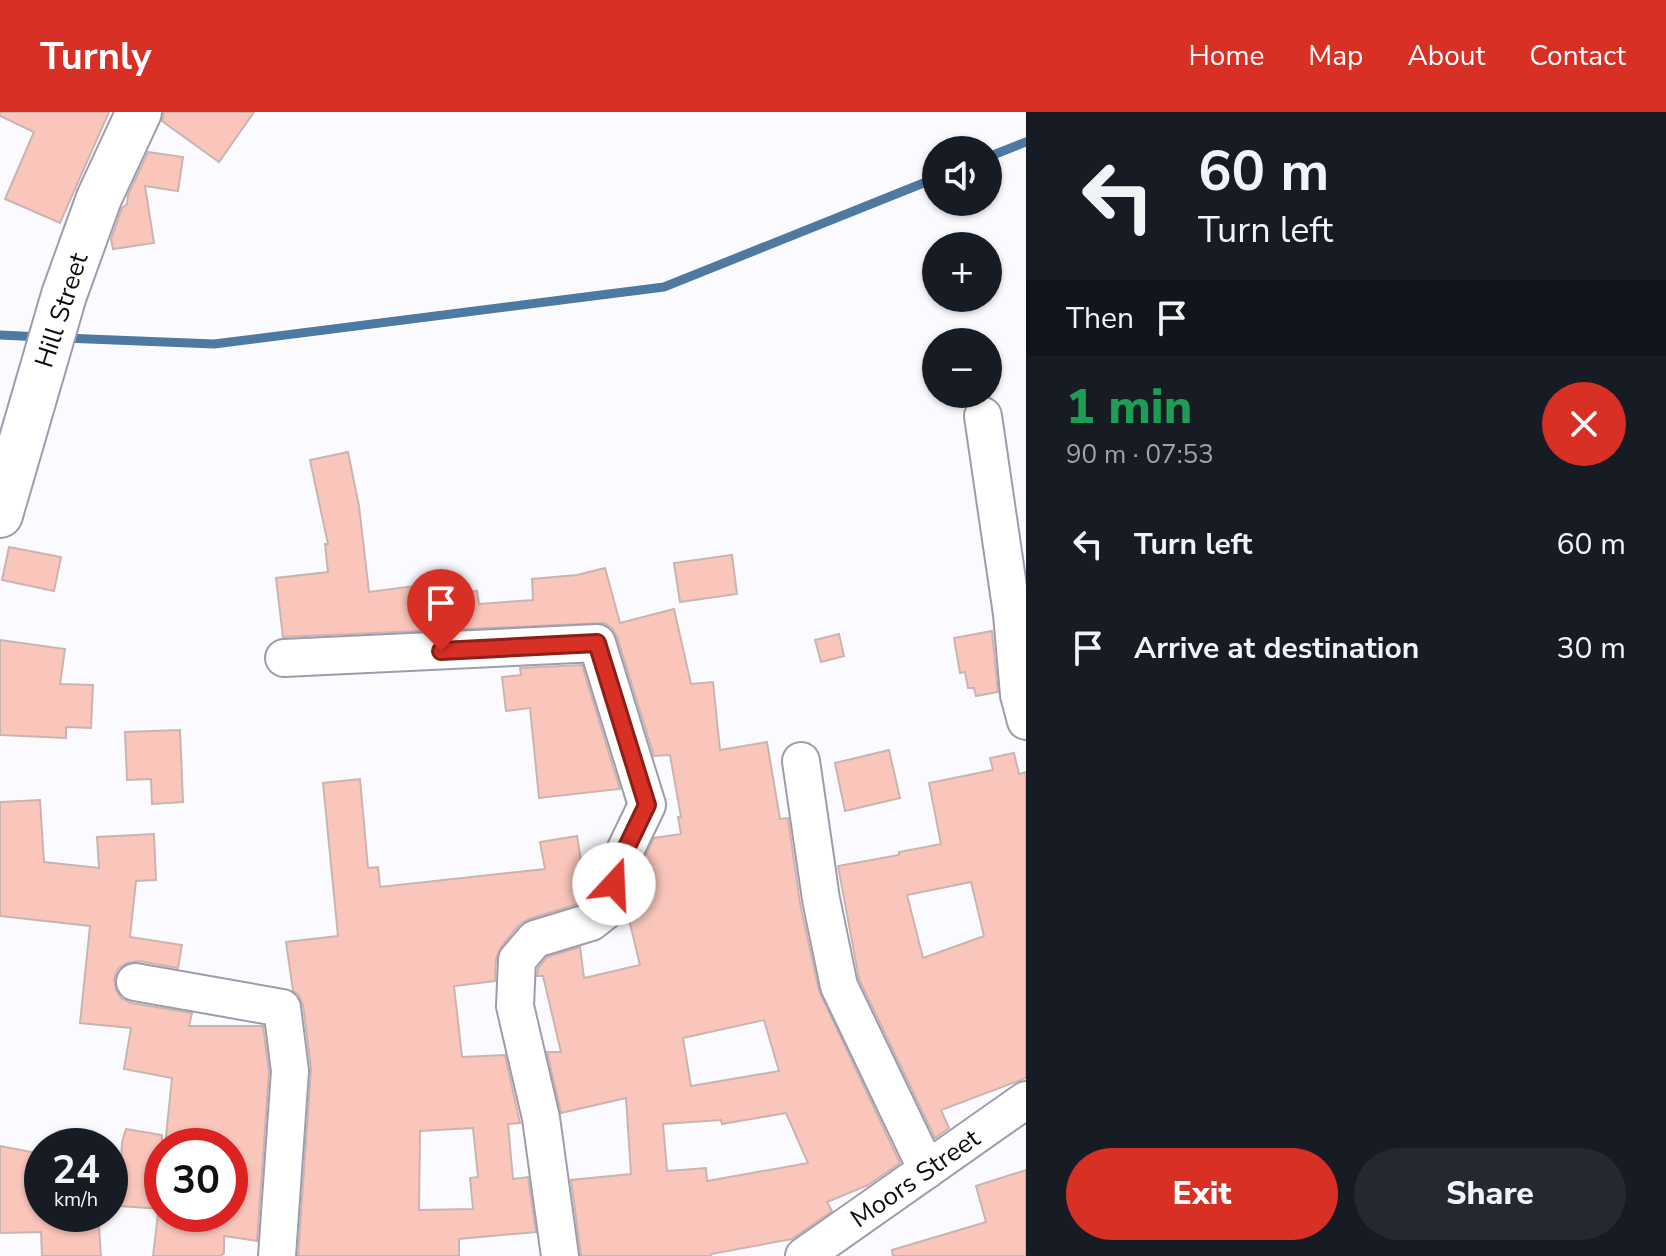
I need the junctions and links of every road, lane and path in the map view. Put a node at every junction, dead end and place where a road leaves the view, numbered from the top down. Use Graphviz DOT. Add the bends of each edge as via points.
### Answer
graph roads {
  1 [pos="139,112"];
  2 [pos="983,416"];
  3 [pos="0,515"];
  4 [pos="284,658"];
  5 [pos="1026,721"];
  6 [pos="801,761"];
  7 [pos="135,982"];
  8 [pos="1026,1100"];
  9 [pos="927,1170"];
  10 [pos="277,1256"];
  11 [pos="560,1256"];
  12 [pos="804,1256"];
  1 -- 3 [label="main road, Hill Street" via="99,198 64,295"];
  2 -- 5 [label="street"];
  4 -- 11 [label="street" via="597,643 647,805 622,857 605,911 591,922 535,939 517,960 515,1006 541,1118"];
  6 -- 9 [label="street" via="839,986"];
  7 -- 10 [label="street" via="282,1008 290,1071"];
  8 -- 9 [label="street, Moors Street"];
  9 -- 12 [label="street, Moors Street"];
}
